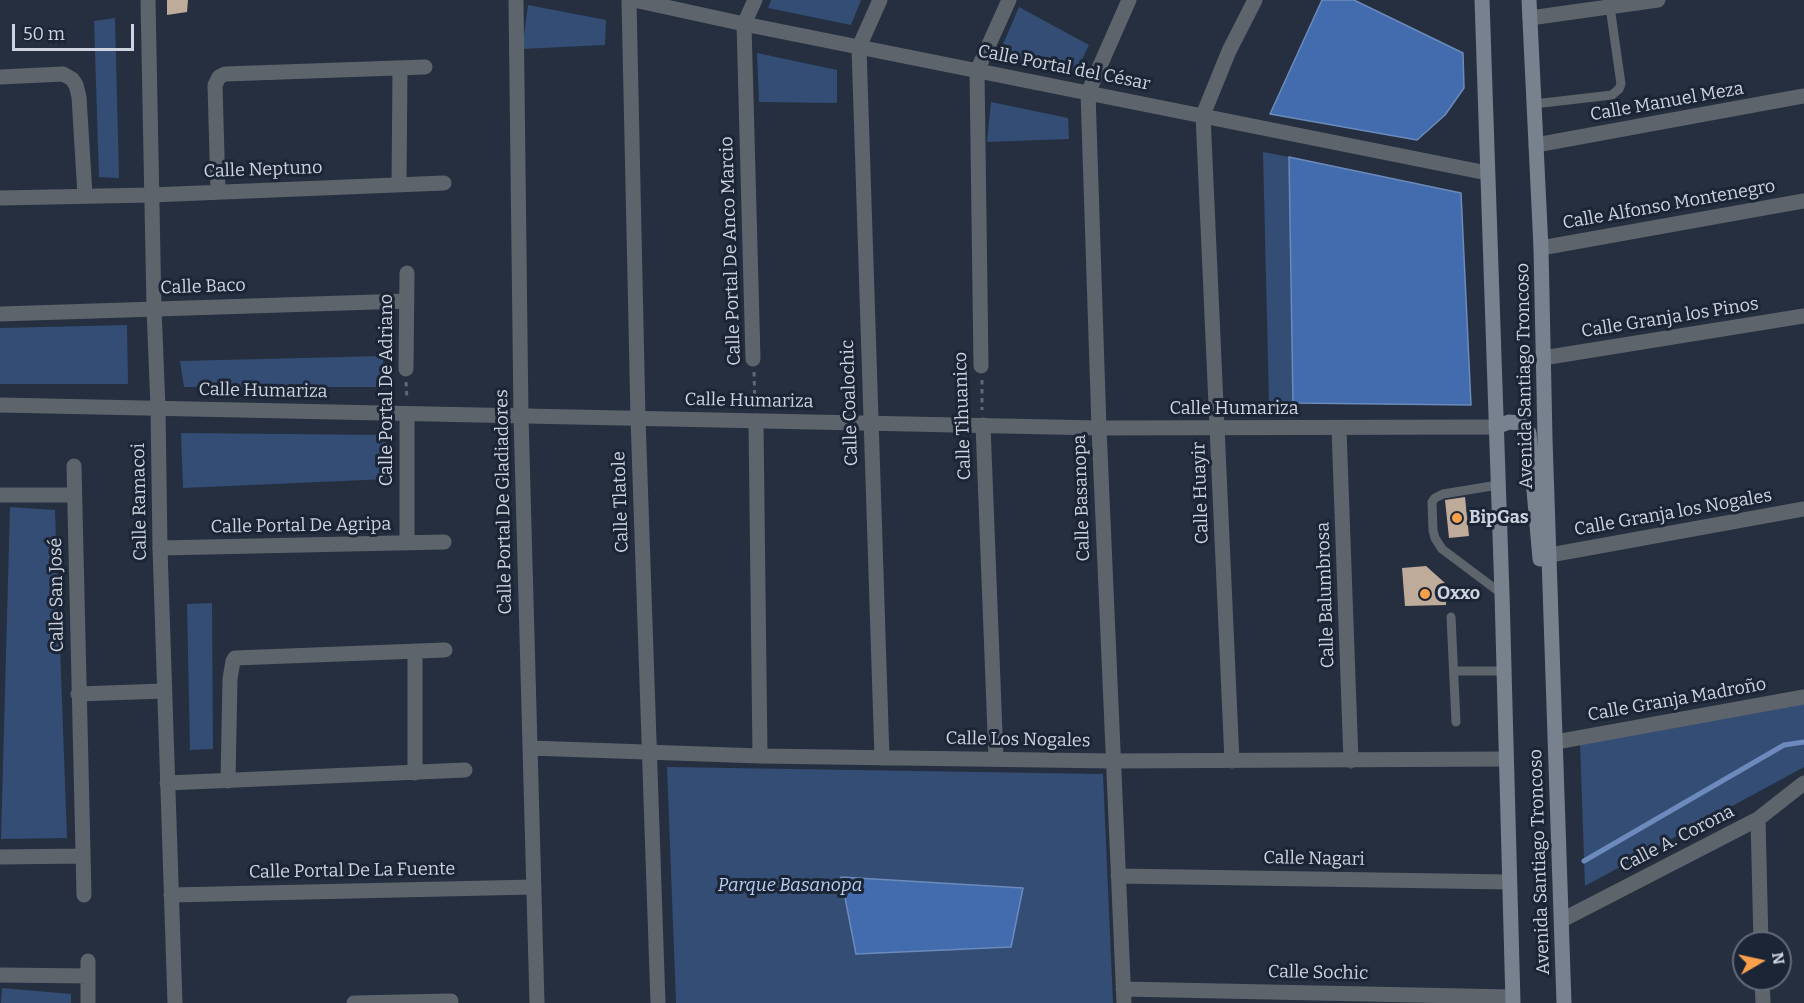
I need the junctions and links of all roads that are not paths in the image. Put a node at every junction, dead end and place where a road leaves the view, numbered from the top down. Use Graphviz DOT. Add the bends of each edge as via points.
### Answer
graph roads {
  1 [pos="148,0"];
  2 [pos="516,0"];
  3 [pos="629,0"];
  4 [pos="634,0"];
  5 [pos="755,0"];
  6 [pos="880,0"];
  7 [pos="1009,0"];
  8 [pos="1130,0"];
  9 [pos="1255,0"];
  10 [pos="1482,0"];
  11 [pos="1529,0"];
  12 [pos="1658,0"];
  13 [pos="1611,7"];
  14 [pos="1530,18"];
  15 [pos="744,24"];
  16 [pos="859,47"];
  17 [pos="425,67"];
  18 [pos="400,68"];
  19 [pos="977,70"];
  20 [pos="0,77"];
  21 [pos="1088,93"];
  22 [pos="1804,96"];
  23 [pos="1534,104"];
  24 [pos="1203,115"];
  25 [pos="1536,145"];
  26 [pos="1487,172"];
  27 [pos="444,183"];
  28 [pos="399,185"];
  29 [pos="218,191"];
  30 [pos="84,195"];
  31 [pos="151,195"];
  32 [pos="0,198"];
  33 [pos="1804,201"];
  34 [pos="1542,248"];
  35 [pos="407,273"];
  36 [pos="407,301"];
  37 [pos="154,308"];
  38 [pos="0,314"];
  39 [pos="1804,316"];
  40 [pos="1543,358"];
  41 [pos="753,359"];
  42 [pos="981,366"];
  43 [pos="406,369"];
  44 [pos="0,405"];
  45 [pos="158,408"];
  46 [pos="407,414"];
  47 [pos="521,416"];
  48 [pos="638,418"];
  49 [pos="756,420"];
  50 [pos="870,423"];
  51 [pos="982,425"];
  52 [pos="1496,427"];
  53 [pos="1099,428"];
  54 [pos="1218,428"];
  55 [pos="1340,429"];
  56 [pos="74,466"];
  57 [pos="1498,486"];
  58 [pos="0,495"];
  59 [pos="74,495"];
  60 [pos="1804,509"];
  61 [pos="444,542"];
  62 [pos="407,543"];
  63 [pos="160,548"];
  64 [pos="1550,555"];
  65 [pos="1551,592"];
  66 [pos="1502,594"];
  67 [pos="1451,617"];
  68 [pos="445,650"];
  69 [pos="415,651"];
  70 [pos="1454,671"];
  71 [pos="1504,671"];
  72 [pos="164,692"];
  73 [pos="78,694"];
  74 [pos="1804,697"];
  75 [pos="1456,722"];
  76 [pos="1556,742"];
  77 [pos="530,748"];
  78 [pos="649,751"];
  79 [pos="760,756"];
  80 [pos="882,758"];
  81 [pos="996,759"];
  82 [pos="1506,759"];
  83 [pos="1113,761"];
  84 [pos="1232,761"];
  85 [pos="1351,761"];
  86 [pos="465,770"];
  87 [pos="415,773"];
  88 [pos="228,781"];
  89 [pos="167,783"];
  90 [pos="1804,783"];
  91 [pos="1758,819"];
  92 [pos="83,856"];
  93 [pos="0,857"];
  94 [pos="1118,876"];
  95 [pos="1509,882"];
  96 [pos="534,887"];
  97 [pos="84,895"];
  98 [pos="171,895"];
  99 [pos="1562,920"];
  100 [pos="1761,931"];
  101 [pos="0,975"];
  102 [pos="1123,996"];
  103 [pos="1512,1000"];
  104 [pos="451,1001"];
  105 [pos="428,1002"];
  106 [pos="88,1003"];
  107 [pos="175,1003"];
  108 [pos="354,1003"];
  109 [pos="537,1003"];
  110 [pos="658,1003"];
  111 [pos="1564,1003"];
  1 -- 31 [label="street, Calle Ramacoi"];
  2 -- 47 [label="street, Calle Portal De Gladiadores"];
  3 -- 48 [label="street, Calle Tlatole"];
  4 -- 15 [label="street, Calle Portal del César"];
  5 -- 15 [label="street, Calle Portal De Anco Marcio"];
  6 -- 16 [label="street"];
  7 -- 19 [label="street"];
  8 -- 21 [label="street, Calle Basanopa"];
  9 -- 24 [label="street"];
  10 -- 26 [label="main road, Avenida Santiago Troncoso"];
  11 -- 14 [label="main road, Avenida Santiago Troncoso"];
  12 -- 13 [label="street"];
  13 -- 14 [label="street"];
  13 -- 23 [label="lane" via="1619,89 1612,95"];
  14 -- 23 [label="main road, Avenida Santiago Troncoso"];
  15 -- 16 [label="street, Calle Portal del César"];
  15 -- 41 [label="street, Calle Portal De Anco Marcio"];
  16 -- 19 [label="street, Calle Portal del César"];
  16 -- 50 [label="street, Calle Coalochic"];
  17 -- 18 [label="street"];
  18 -- 28 [label="street"];
  18 -- 29 [label="street" via="232,72 219,77 215,85"];
  19 -- 21 [label="street, Calle Portal del César"];
  19 -- 42 [label="street, Calle Tihuanico"];
  20 -- 30 [label="street" via="63,74 72,79 79,97"];
  21 -- 24 [label="street, Calle Portal del César"];
  21 -- 53 [label="street, Calle Basanopa"];
  22 -- 25 [label="street, Calle Manuel Meza"];
  23 -- 25 [label="main road, Avenida Santiago Troncoso"];
  24 -- 26 [label="street, Calle Portal del César"];
  24 -- 54 [label="street, Calle Huayir"];
  25 -- 34 [label="main road, Avenida Santiago Troncoso"];
  26 -- 52 [label="main road, Avenida Santiago Troncoso"];
  27 -- 28 [label="street, Calle Neptuno"];
  28 -- 29 [label="street, Calle Neptuno"];
  29 -- 31 [label="street, Calle Neptuno"];
  30 -- 31 [label="street, Calle Neptuno"];
  30 -- 32 [label="street, Calle Neptuno"];
  31 -- 37 [label="street, Calle Ramacoi"];
  33 -- 34 [label="street, Calle Alfonso Montenegro"];
  34 -- 40 [label="main road, Avenida Santiago Troncoso"];
  35 -- 36 [label="street, Calle Portal De Adriano"];
  36 -- 37 [label="street, Calle Baco"];
  36 -- 43 [label="street, Calle Portal De Adriano"];
  37 -- 38 [label="street, Calle Baco"];
  37 -- 45 [label="street, Calle Ramacoi"];
  39 -- 40 [label="street, Calle Granja los Pinos"];
  40 -- 64 [label="main road, Avenida Santiago Troncoso"];
  44 -- 45 [label="street, Calle Humariza"];
  45 -- 46 [label="street, Calle Humariza"];
  45 -- 63 [label="street, Calle Ramacoi"];
  46 -- 47 [label="street, Calle Humariza"];
  46 -- 62 [label="street, Calle Portal De Adriano"];
  47 -- 48 [label="street, Calle Humariza"];
  47 -- 77 [label="street, Calle Portal De Gladiadores"];
  48 -- 49 [label="street, Calle Humariza"];
  48 -- 78 [label="street, Calle Tlatole"];
  49 -- 50 [label="street, Calle Humariza"];
  49 -- 79 [label="street"];
  50 -- 51 [label="street, Calle Humariza"];
  50 -- 80 [label="street, Calle Coalochic"];
  51 -- 53 [label="street, Calle Humariza"];
  51 -- 81 [label="street, Calle Tihuanico"];
  52 -- 55 [label="street, Calle Humariza"];
  52 -- 57 [label="main road, Avenida Santiago Troncoso"];
  52 -- 65 [label="main road" via="1520,423 1529,432 1542,573"];
  53 -- 54 [label="street, Calle Humariza"];
  53 -- 83 [label="street, Calle Basanopa"];
  54 -- 55 [label="street, Calle Humariza"];
  54 -- 84 [label="street, Calle Huayir"];
  55 -- 85 [label="street, Calle Balumbrosa"];
  56 -- 59 [label="street, Calle San José"];
  57 -- 66 [label="main road, Avenida Santiago Troncoso"];
  57 -- 66 [label="lane" via="1435,498 1432,530 1442,549"];
  58 -- 59 [label="street"];
  59 -- 73 [label="street, Calle San José"];
  60 -- 64 [label="street, Calle Granja los Nogales"];
  61 -- 62 [label="street, Calle Portal De Agripa"];
  62 -- 63 [label="street, Calle Portal De Agripa"];
  63 -- 72 [label="street, Calle Ramacoi"];
  64 -- 65 [label="main road, Avenida Santiago Troncoso"];
  65 -- 76 [label="main road, Avenida Santiago Troncoso"];
  66 -- 71 [label="main road, Avenida Santiago Troncoso"];
  67 -- 70 [label="lane"];
  68 -- 69 [label="street"];
  69 -- 87 [label="street"];
  69 -- 88 [label="street" via="235,658 230,679"];
  70 -- 71 [label="lane"];
  70 -- 75 [label="lane"];
  71 -- 82 [label="main road, Avenida Santiago Troncoso"];
  72 -- 73 [label="street"];
  72 -- 89 [label="street, Calle Ramacoi"];
  73 -- 92 [label="street, Calle San José"];
  74 -- 76 [label="street, Calle Granja Madroño"];
  76 -- 99 [label="main road, Avenida Santiago Troncoso"];
  77 -- 78 [label="street, Calle Los Nogales"];
  77 -- 96 [label="street, Calle Portal De Gladiadores"];
  78 -- 79 [label="street, Calle Los Nogales"];
  78 -- 110 [label="street, Calle Tlatole"];
  79 -- 80 [label="street, Calle Los Nogales"];
  80 -- 81 [label="street, Calle Los Nogales"];
  81 -- 83 [label="street, Calle Los Nogales"];
  82 -- 85 [label="street, Calle Los Nogales"];
  82 -- 95 [label="main road, Avenida Santiago Troncoso"];
  83 -- 84 [label="street, Calle Los Nogales"];
  83 -- 94 [label="street, Calle Basanopa"];
  84 -- 85 [label="street, Calle Los Nogales"];
  86 -- 87 [label="street"];
  87 -- 88 [label="street"];
  88 -- 89 [label="street"];
  89 -- 98 [label="street, Calle Ramacoi"];
  90 -- 91 [label="street, Calle A. Corona"];
  91 -- 99 [label="street, Calle A. Corona"];
  91 -- 100 [label="street"];
  92 -- 93 [label="street"];
  92 -- 97 [label="street, Calle San José"];
  94 -- 95 [label="street, Calle Nagari"];
  94 -- 102 [label="street, Calle Basanopa"];
  95 -- 103 [label="main road, Avenida Santiago Troncoso"];
  96 -- 98 [label="street, Calle Portal De La Fuente"];
  96 -- 109 [label="street, Calle Portal De Gladiadores"];
  98 -- 107 [label="street, Calle Ramacoi"];
  99 -- 111 [label="main road, Avenida Santiago Troncoso"];
  101 -- 106 [label="street" via="88,968"];
  102 -- 103 [label="street, Calle Sochic"];
  104 -- 105 [label="street"];
  105 -- 108 [label="street"];
}
